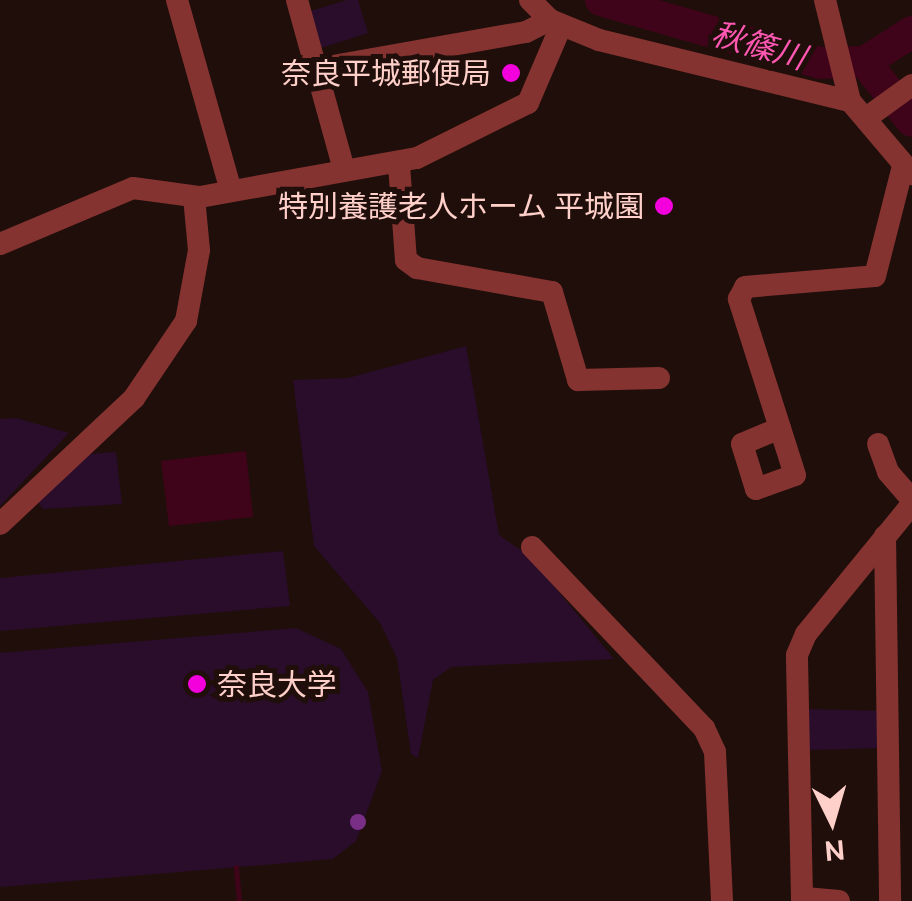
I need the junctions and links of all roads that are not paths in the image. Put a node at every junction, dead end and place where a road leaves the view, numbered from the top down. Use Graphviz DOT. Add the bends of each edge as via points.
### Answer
graph roads {
  1 [pos="177,0"];
  2 [pos="297,0"];
  3 [pos="530,0"];
  4 [pos="825,0"];
  5 [pos="556,23"];
  6 [pos="316,68"];
  7 [pos="911,86"];
  8 [pos="861,101"];
  9 [pos="399,166"];
  10 [pos="344,170"];
  11 [pos="908,170"];
  12 [pos="232,191"];
  13 [pos="194,197"];
  14 [pos="0,244"];
  15 [pos="659,378"];
  16 [pos="780,428"];
  17 [pos="878,444"];
  18 [pos="912,502"];
  19 [pos="0,524"];
  20 [pos="885,536"];
  21 [pos="532,547"];
  22 [pos="722,901"];
  23 [pos="838,901"];
  24 [pos="890,901"];
  1 -- 12 [label="street"];
  2 -- 6 [label="street"];
  3 -- 5 [label="street"];
  4 -- 8 [label="street"];
  5 -- 6 [label="street"];
  5 -- 8 [label="street" via="722,75"];
  5 -- 9 [label="street" via="528,103"];
  6 -- 10 [label="street"];
  7 -- 8 [label="street"];
  8 -- 11 [label="street"];
  9 -- 10 [label="street"];
  9 -- 15 [label="street" via="406,260 417,268 552,292 578,380"];
  10 -- 12 [label="street"];
  11 -- 16 [label="street" via="876,276 744,287 739,299"];
  12 -- 13 [label="street"];
  13 -- 14 [label="street" via="133,188"];
  13 -- 19 [label="street" via="199,250 186,322 134,398"];
  17 -- 18 [label="street" via="888,472"];
  18 -- 20 [label="street"];
  20 -- 23 [label="street" via="806,634 797,656 802,898"];
  20 -- 24 [label="street"];
  21 -- 22 [label="street" via="704,728 715,752"];
}
